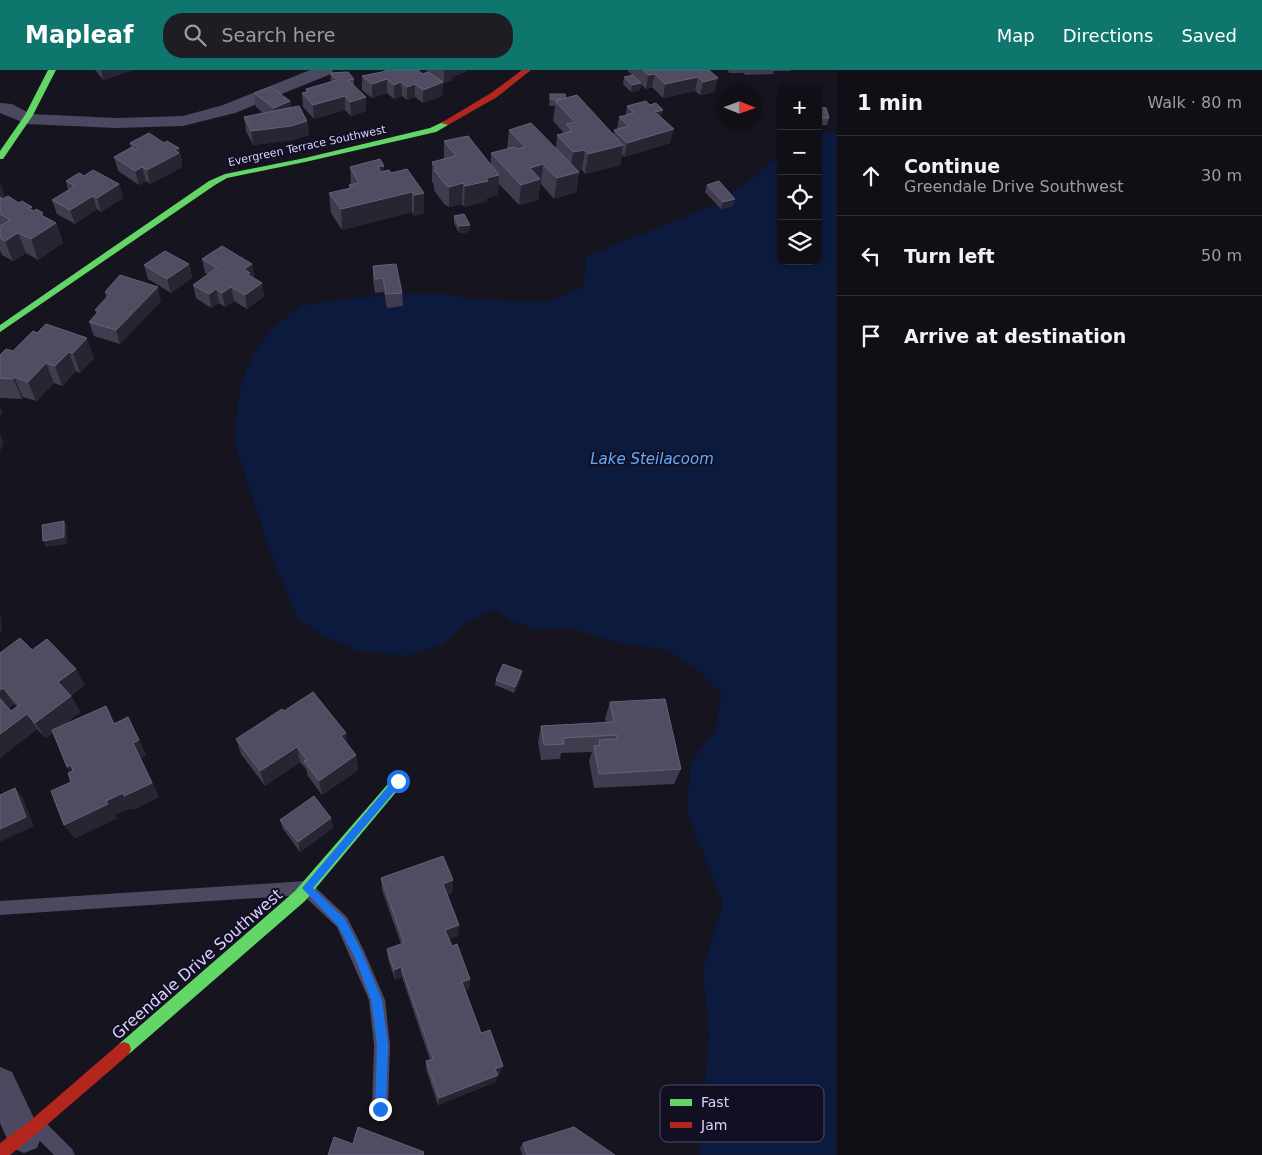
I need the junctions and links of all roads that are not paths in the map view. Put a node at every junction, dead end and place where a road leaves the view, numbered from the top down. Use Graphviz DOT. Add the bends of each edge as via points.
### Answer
graph roads {
  1 [pos="52,70"];
  2 [pos="325,70"];
  3 [pos="527,70"];
  4 [pos="0,108"];
  5 [pos="26,119"];
  6 [pos="0,157"];
  7 [pos="0,329"];
  8 [pos="398,781"];
  9 [pos="306,888"];
  10 [pos="2,911"];
  11 [pos="0,1084"];
  12 [pos="380,1109"];
  13 [pos="20,1138"];
  14 [pos="66,1155"];
  1 -- 5 [label="street"];
  2 -- 5 [label="street" via="229,109 183,121 116,123"];
  3 -- 7 [label="street, Evergreen Terrace Southwest" via="494,95 433,130 225,176"];
  4 -- 5 [label="street"];
  5 -- 6 [label="street"];
  8 -- 9 [label="street, Greendale Drive Southwest"];
  9 -- 10 [label="lane"];
  9 -- 12 [label="lane" via="342,922 376,1000 382,1045"];
  9 -- 13 [label="street, Greendale Drive Southwest"];
  11 -- 13 [label="street"];
  13 -- 14 [label="lane"];
}
